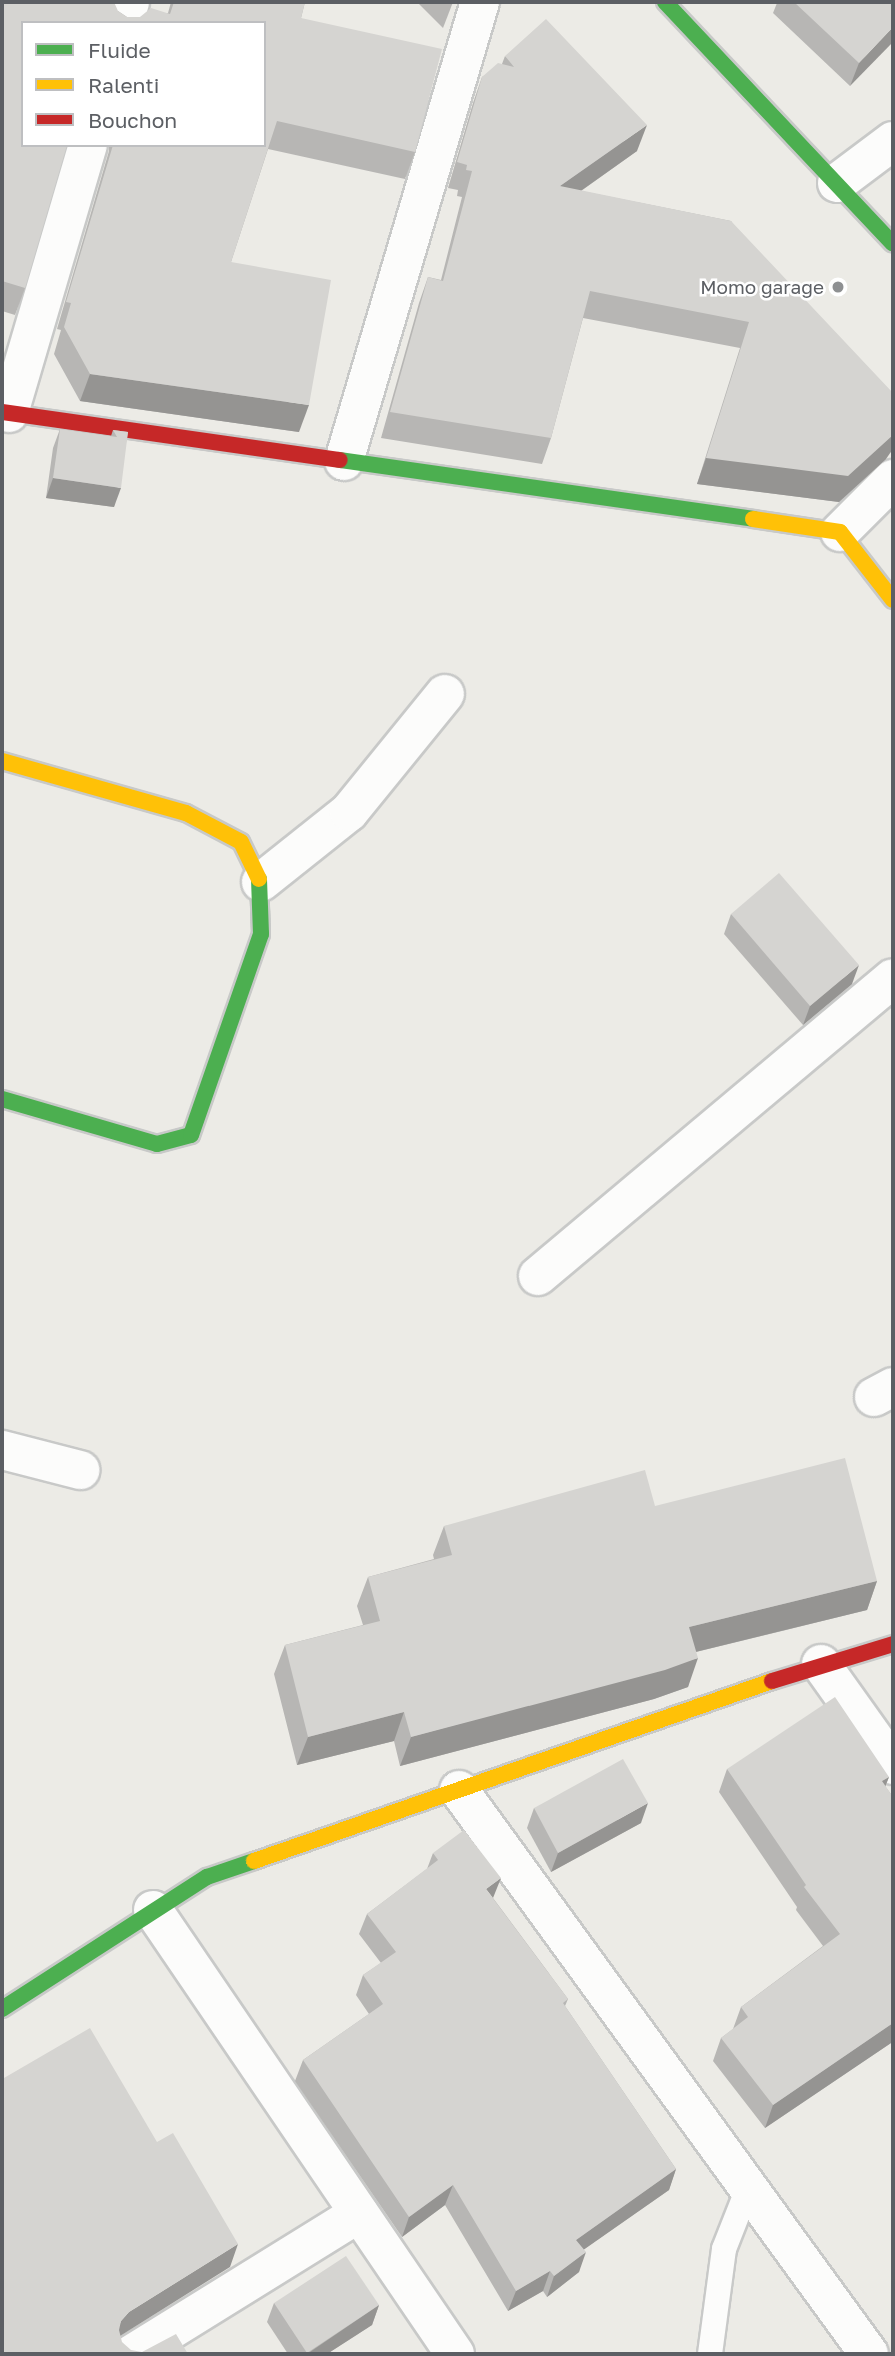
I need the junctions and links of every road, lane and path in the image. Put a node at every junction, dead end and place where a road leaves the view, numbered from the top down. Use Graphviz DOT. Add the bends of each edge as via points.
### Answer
graph roads {
  1 [pos="130,2"];
  2 [pos="480,2"];
  3 [pos="665,2"];
  4 [pos="125,21"];
  5 [pos="893,141"];
  6 [pos="87,147"];
  7 [pos="837,183"];
  8 [pos="893,244"];
  9 [pos="6,412"];
  10 [pos="344,461"];
  11 [pos="893,478"];
  12 [pos="840,532"];
  13 [pos="893,600"];
  14 [pos="445,694"];
  15 [pos="2,761"];
  16 [pos="261,882"];
  17 [pos="893,978"];
  18 [pos="2,1099"];
  19 [pos="538,1276"];
  20 [pos="2,1450"];
  21 [pos="80,1470"];
  22 [pos="893,1644"];
  23 [pos="821,1664"];
  24 [pos="893,1765"];
  25 [pos="459,1790"];
  26 [pos="153,1910"];
  27 [pos="2,2009"];
  28 [pos="748,2188"];
  29 [pos="359,2213"];
  30 [pos="132,2354"];
  31 [pos="456,2354"];
  32 [pos="710,2354"];
  33 [pos="869,2354"];
  1 -- 4 [label="street"];
  2 -- 10 [label="street"];
  3 -- 7 [label="street"];
  5 -- 7 [label="street"];
  6 -- 9 [label="street"];
  7 -- 8 [label="street"];
  9 -- 10 [label="street"];
  10 -- 12 [label="street"];
  11 -- 12 [label="street"];
  12 -- 13 [label="street"];
  14 -- 16 [label="street" via="349,812"];
  15 -- 16 [label="street" via="186,814 241,842"];
  16 -- 18 [label="street" via="261,934 191,1136 157,1144"];
  17 -- 19 [label="street"];
  20 -- 21 [label="street"];
  22 -- 23 [label="street"];
  23 -- 24 [label="street"];
  23 -- 25 [label="street"];
  25 -- 26 [label="street" via="207,1877"];
  25 -- 28 [label="street"];
  26 -- 27 [label="street"];
  26 -- 29 [label="street"];
  28 -- 32 [label="lane" via="724,2249"];
  28 -- 33 [label="street"];
  29 -- 30 [label="street"];
  29 -- 31 [label="street"];
}
